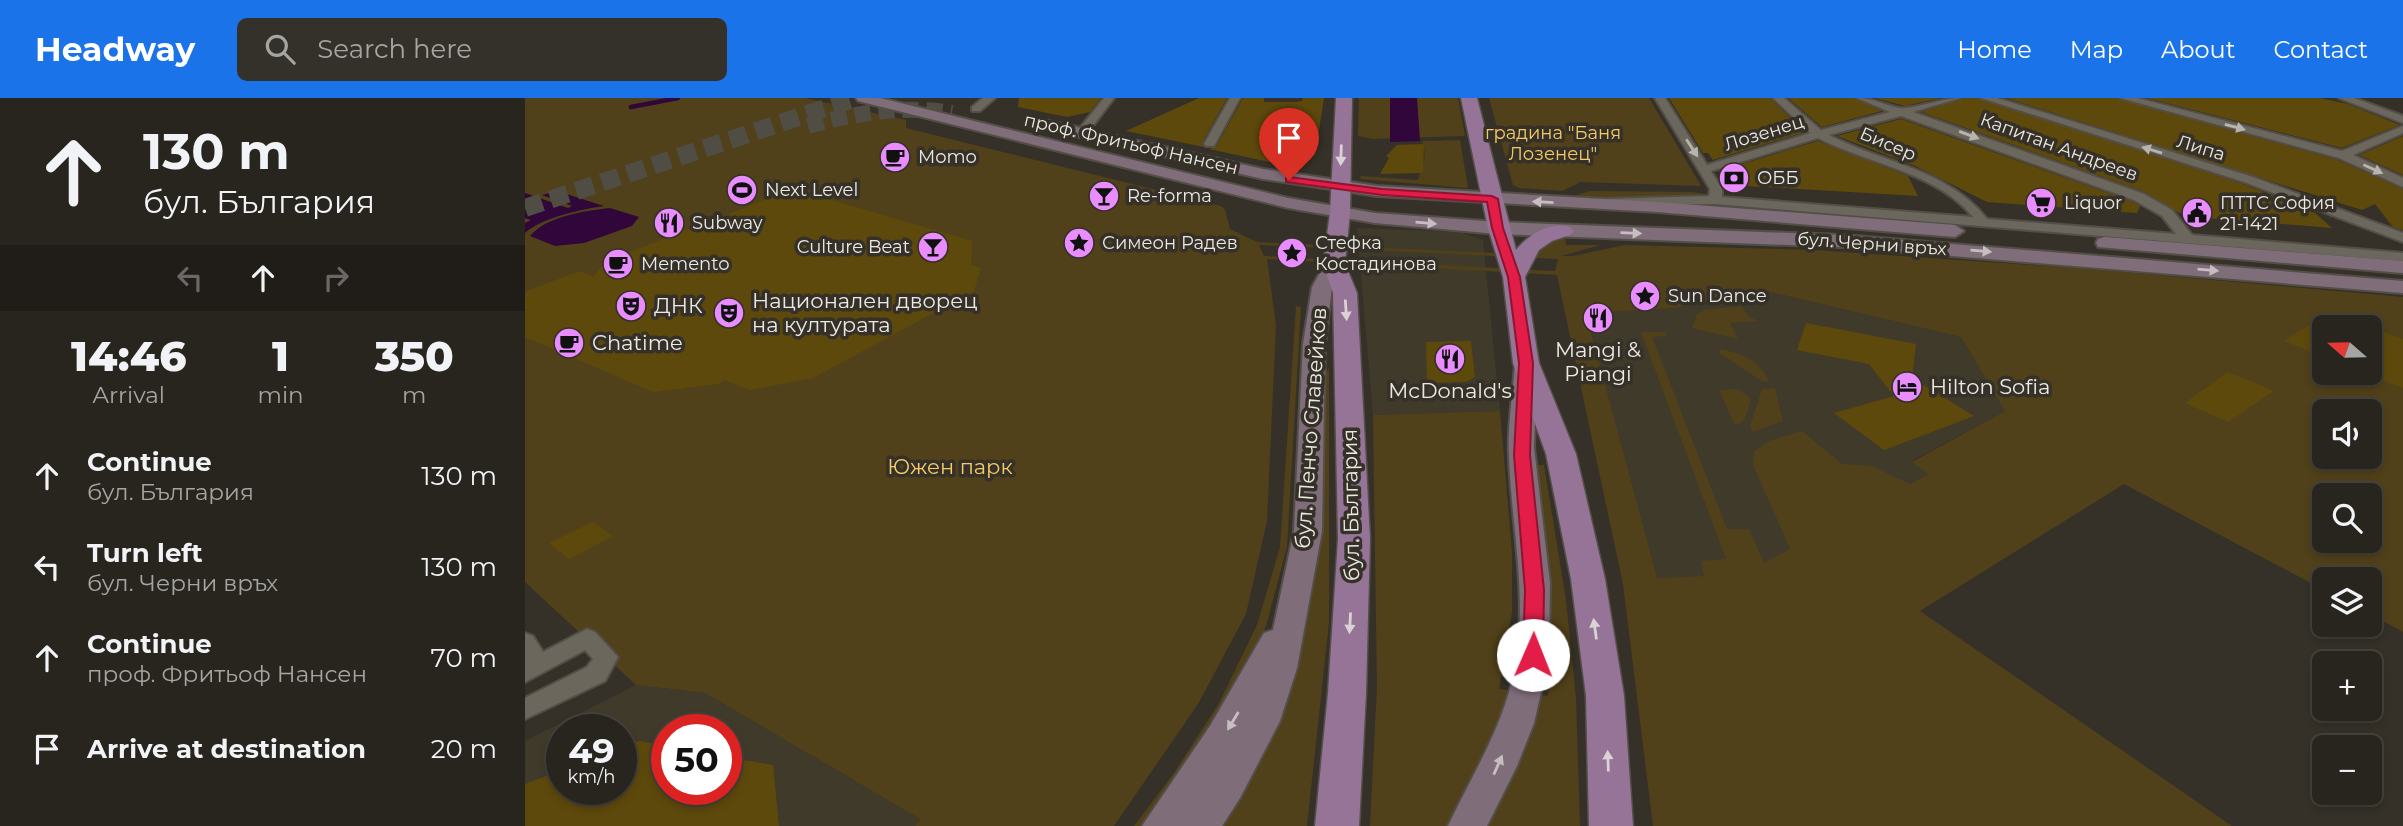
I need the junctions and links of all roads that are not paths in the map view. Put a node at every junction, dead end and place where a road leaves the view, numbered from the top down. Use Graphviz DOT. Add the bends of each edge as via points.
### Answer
graph roads {
  1 [pos="867,98"];
  2 [pos="923,98"];
  3 [pos="1109,98"];
  4 [pos="1235,98"];
  5 [pos="1344,98"];
  6 [pos="1469,98"];
  7 [pos="1660,98"];
  8 [pos="1778,98"];
  9 [pos="1862,98"];
  10 [pos="1955,98"];
  11 [pos="1986,98"];
  12 [pos="2125,98"];
  13 [pos="2344,98"];
  14 [pos="951,107"];
  15 [pos="985,107"];
  16 [pos="1905,111"];
  17 [pos="1016,118"];
  18 [pos="2403,120"];
  19 [pos="2403,129"];
  20 [pos="1082,133"];
  21 [pos="1819,134"];
  22 [pos="1210,144"];
  23 [pos="2343,155"];
  24 [pos="1705,169"];
  25 [pos="1182,178"];
  26 [pos="2403,183"];
  27 [pos="1340,187"];
  28 [pos="1492,199"];
  29 [pos="1715,200"];
  30 [pos="1595,205"];
  31 [pos="1340,213"];
  32 [pos="1984,223"];
  33 [pos="1498,228"];
  34 [pos="1563,230"];
  35 [pos="2403,238"];
  36 [pos="2188,240"];
  37 [pos="2403,257"];
  38 [pos="1333,264"];
  39 [pos="2403,267"];
  40 [pos="1514,277"];
  41 [pos="2403,287"];
  42 [pos="1526,363"];
  43 [pos="1297,595"];
  44 [pos="525,642"];
  45 [pos="532,669"];
  46 [pos="1526,694"];
  47 [pos="525,709"];
  48 [pos="1161,826"];
  49 [pos="1201,826"];
  50 [pos="1336,826"];
  51 [pos="1467,826"];
  52 [pos="1611,826"];
  1 -- 25 [label="main road, проф. Фритьоф Нансен"];
  2 -- 14 [label="main road, проф. Фритьоф Нансен"];
  3 -- 20 [label="street"];
  4 -- 22 [label="street"];
  5 -- 27 [label="main road, бул. България, one-way"];
  6 -- 28 [label="main road"];
  7 -- 24 [label="street, one-way"];
  8 -- 21 [label="street, Бисер"];
  9 -- 16 [label="street, Капитан Андреев"];
  10 -- 16 [label="street, Лозенец"];
  35 -- 11 [label="street, Липа, one-way" via="2353,215"];
  12 -- 23 [label="street, one-way"];
  13 -- 18 [label="street"];
  14 -- 15 [label="main road, проф. Фритьоф Нансен"];
  14 -- 25 [label="main road, проф. Фритьоф Нансен" via="1129,156"];
  16 -- 21 [label="street, Лозенец"];
  16 -- 36 [label="street, Капитан Андреев, one-way" via="2139,197 2167,213"];
  17 -- 20 [label="main road, проф. Фритьоф Нансен"];
  19 -- 23 [label="street"];
  20 -- 27 [label="main road, проф. Фритьоф Нансен"];
  21 -- 24 [label="street, Лозенец"];
  21 -- 32 [label="street, Бисер" via="1938,185 1968,203"];
  23 -- 26 [label="street, one-way"];
  24 -- 29 [label="street" via="1716,189"];
  25 -- 31 [label="main road, проф. Фритьоф Нансен"];
  27 -- 28 [label="main road, бул. Черни връх"];
  27 -- 31 [label="main road, бул. България"];
  30 -- 28 [label="main road, бул. Черни връх, one-way"];
  28 -- 33 [label="main road"];
  29 -- 30 [label="street, бул. Черни връх"];
  29 -- 32 [label="street, бул. Черни връх"];
  30 -- 39 [label="main road, бул. Черни връх"];
  31 -- 33 [label="main road, бул. Черни връх, one-way"];
  31 -- 38 [label="main road, бул. България"];
  32 -- 36 [label="street, бул. Черни връх"];
  33 -- 34 [label="main road, бул. Черни връх"];
  33 -- 40 [label="main road"];
  34 -- 40 [label="main road" via="1531,244"];
  34 -- 41 [label="main road, бул. Черни връх, one-way" via="1843,241"];
  36 -- 37 [label="street, бул. Черни връх"];
  38 -- 43 [label="main road, бул. Пенчо Славейков" via="1322,288 1314,344 1308,531"];
  38 -- 50 [label="main road, бул. България, one-way" via="1345,293 1354,540"];
  40 -- 42 [label="main road"];
  42 -- 46 [label="main road" via="1522,455 1534,590 1533,655"];
  52 -- 42 [label="main road, one-way" via="1605,696 1588,579 1561,454"];
  43 -- 48 [label="main road, бул. Пенчо Славейков, one-way" via="1236,717"];
  43 -- 49 [label="main road, бул. Пенчо Славейков" via="1263,721"];
  44 -- 45 [label="street"];
  45 -- 47 [label="street" via="587,638 606,657 596,674"];
  51 -- 46 [label="main road, one-way"];
}
